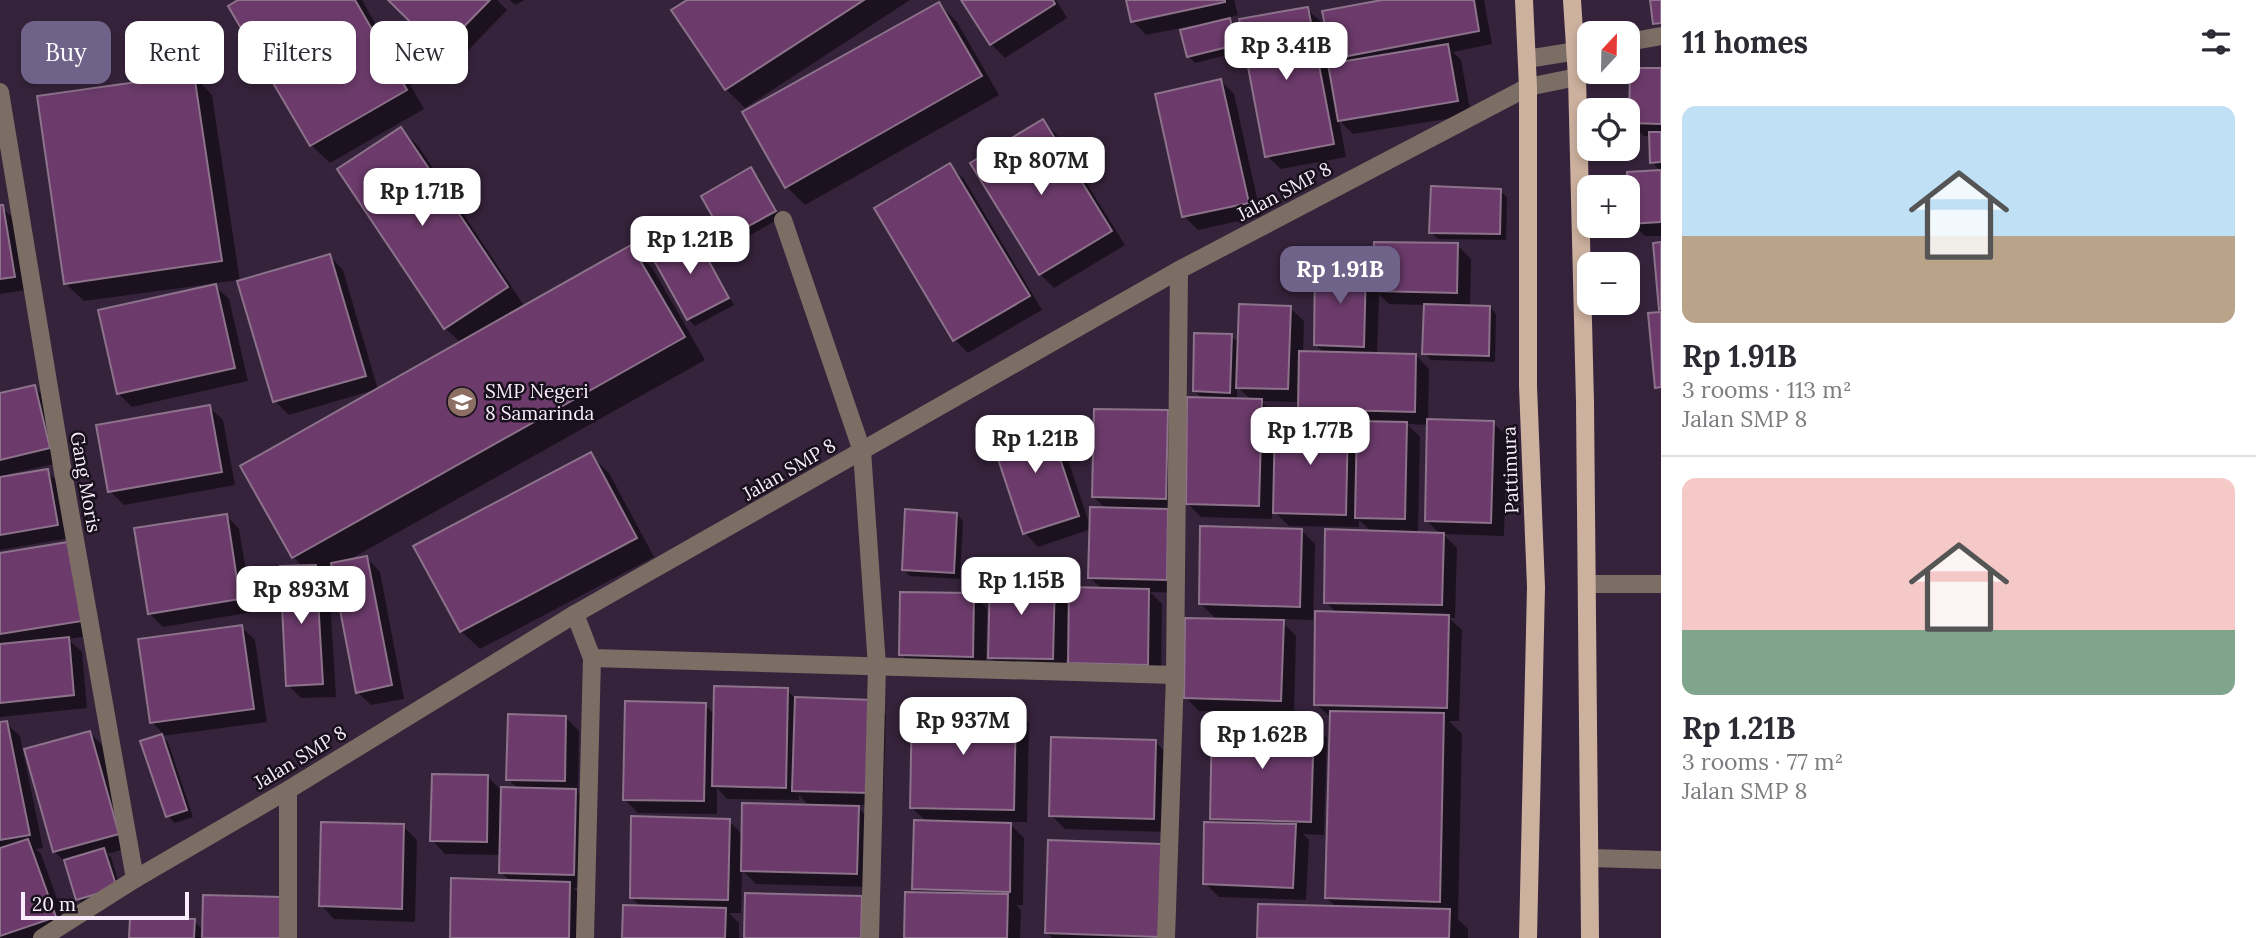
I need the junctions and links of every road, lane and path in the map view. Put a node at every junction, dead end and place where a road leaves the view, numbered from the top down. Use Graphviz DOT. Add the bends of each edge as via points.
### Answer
graph roads {
  1 [pos="1524,0"];
  2 [pos="1572,0"];
  3 [pos="1577,25"];
  4 [pos="1661,36"];
  5 [pos="1640,40"];
  6 [pos="1577,51"];
  7 [pos="1527,59"];
  8 [pos="1577,77"];
  9 [pos="1577,84"];
  10 [pos="1528,87"];
  11 [pos="0,92"];
  12 [pos="783,220"];
  13 [pos="1179,270"];
  14 [pos="862,451"];
  15 [pos="1587,584"];
  16 [pos="1661,584"];
  17 [pos="575,614"];
  18 [pos="592,658"];
  19 [pos="877,666"];
  20 [pos="1175,676"];
  21 [pos="288,790"];
  22 [pos="1590,858"];
  23 [pos="1661,860"];
  24 [pos="135,879"];
  25 [pos="42,938"];
  26 [pos="288,938"];
  27 [pos="586,938"];
  28 [pos="870,938"];
  29 [pos="1166,938"];
  30 [pos="1528,938"];
  31 [pos="1590,938"];
  1 -- 7 [label="main road, Pattimura"];
  2 -- 3 [label="main road"];
  4 -- 5 [label="street"];
  6 -- 7 [label="street"];
  7 -- 10 [label="main road, Pattimura"];
  8 -- 10 [label="street, Jalan SMP 8"];
  9 -- 15 [label="main road"];
  10 -- 13 [label="street, Jalan SMP 8"];
  10 -- 30 [label="main road, Pattimura" via="1528,386 1536,587"];
  11 -- 24 [label="street, Gang Moris"];
  12 -- 14 [label="street"];
  13 -- 14 [label="street, Jalan SMP 8"];
  13 -- 20 [label="street"];
  14 -- 17 [label="street, Jalan SMP 8"];
  14 -- 19 [label="street"];
  15 -- 16 [label="street"];
  15 -- 22 [label="main road"];
  17 -- 18 [label="street"];
  17 -- 21 [label="street, Jalan SMP 8"];
  18 -- 19 [label="street"];
  18 -- 27 [label="street"];
  19 -- 20 [label="street"];
  19 -- 28 [label="street"];
  20 -- 29 [label="street"];
  21 -- 24 [label="street, Jalan SMP 8"];
  21 -- 26 [label="street"];
  22 -- 23 [label="street"];
  22 -- 31 [label="main road"];
  24 -- 25 [label="street, Jalan SMP 8"];
}
